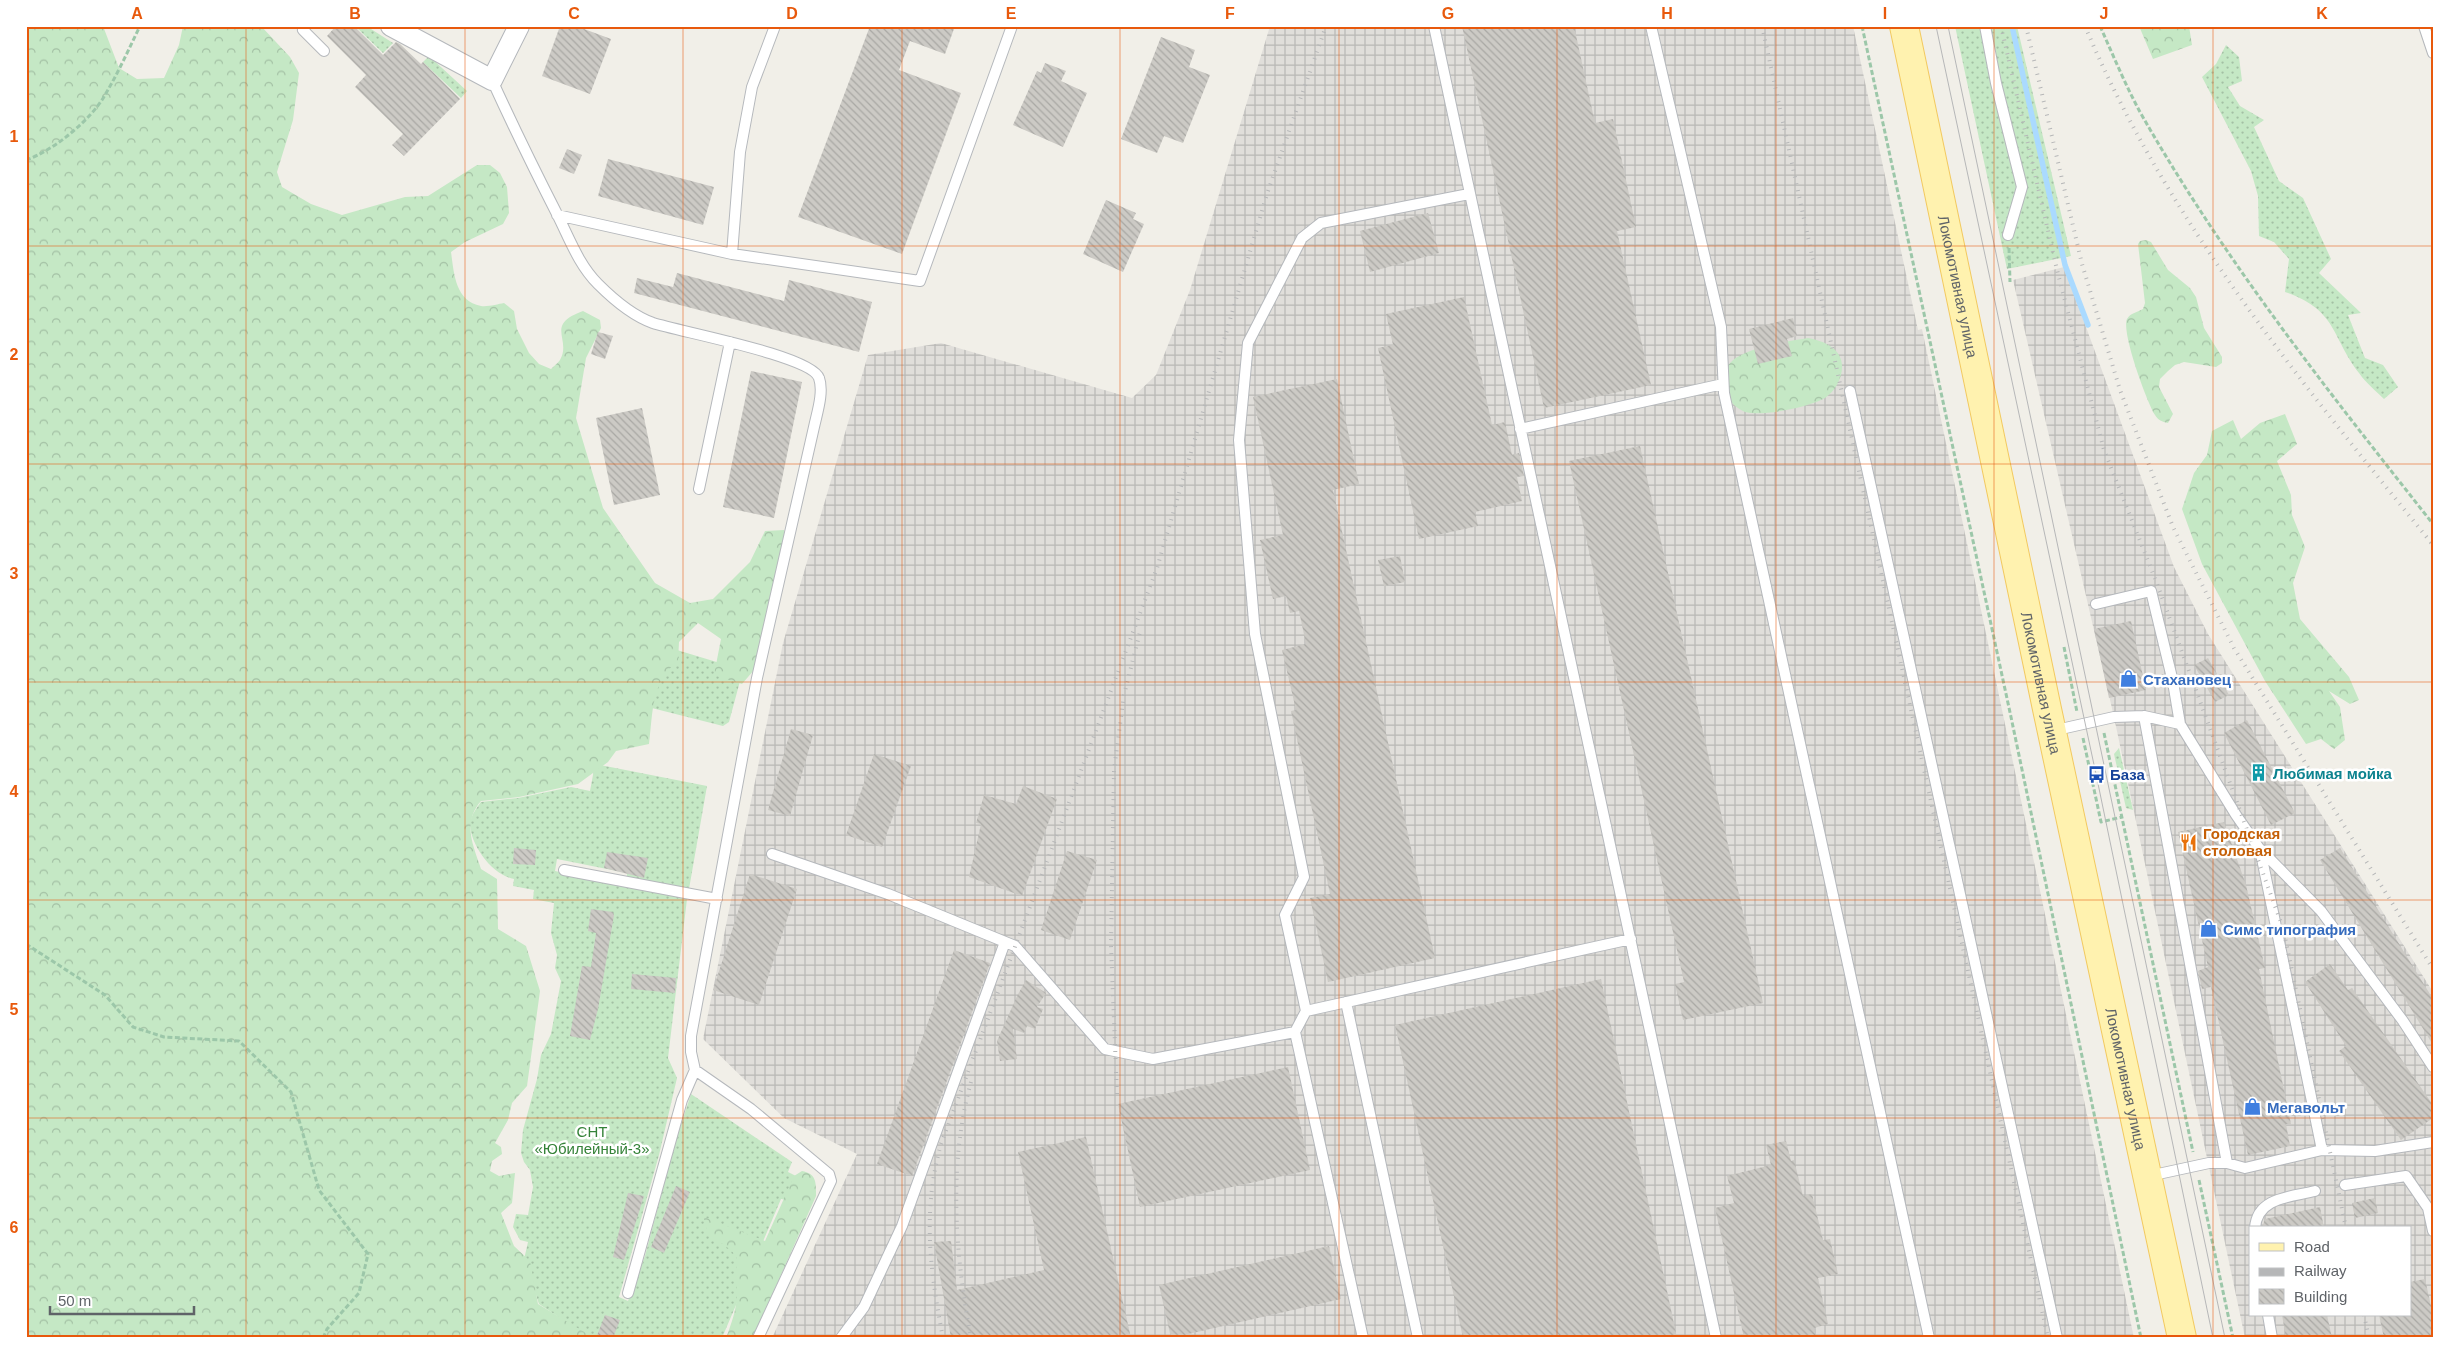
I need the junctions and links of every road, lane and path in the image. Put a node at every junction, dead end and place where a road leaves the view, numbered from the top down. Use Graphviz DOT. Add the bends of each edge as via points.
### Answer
graph roads {
  1 [pos="140,26"];
  2 [pos="306,26"];
  3 [pos="391,26"];
  4 [pos="519,26"];
  5 [pos="775,26"];
  6 [pos="1012,26"];
  7 [pos="1434,26"];
  8 [pos="1651,26"];
  9 [pos="1862,26"];
  10 [pos="1904,26"];
  11 [pos="1985,26"];
  12 [pos="2100,26"];
  13 [pos="2424,26"];
  14 [pos="324,50"];
  15 [pos="2433,53"];
  16 [pos="492,80"];
  17 [pos="26,160"];
  18 [pos="1470,194"];
  19 [pos="558,215"];
  20 [pos="2008,235"];
  21 [pos="732,254"];
  22 [pos="2010,282"];
  23 [pos="730,342"];
  24 [pos="1723,384"];
  25 [pos="1850,391"];
  26 [pos="1520,429"];
  27 [pos="699,489"];
  28 [pos="2433,524"];
  29 [pos="2096,604"];
  30 [pos="2064,647"];
  31 [pos="2144,716"];
  32 [pos="2102,720"];
  33 [pos="2080,724"];
  34 [pos="2180,724"];
  35 [pos="2051,731"];
  36 [pos="2122,817"];
  37 [pos="2259,848"];
  38 [pos="772,854"];
  39 [pos="564,870"];
  40 [pos="717,900"];
  41 [pos="1631,939"];
  42 [pos="1005,942"];
  43 [pos="26,944"];
  44 [pos="1346,1002"];
  45 [pos="1306,1011"];
  46 [pos="1295,1032"];
  47 [pos="2433,1066"];
  48 [pos="696,1070"];
  49 [pos="2433,1142"];
  50 [pos="2322,1150"];
  51 [pos="2227,1163"];
  52 [pos="2196,1166"];
  53 [pos="2149,1176"];
  54 [pos="2346,1185"];
  55 [pos="2315,1191"];
  56 [pos="2256,1226"];
  57 [pos="2433,1231"];
  58 [pos="628,1293"];
  59 [pos="2268,1316"];
  60 [pos="323,1338"];
  61 [pos="758,1338"];
  62 [pos="841,1338"];
  63 [pos="1363,1338"];
  64 [pos="1418,1338"];
  65 [pos="1716,1338"];
  66 [pos="1929,1338"];
  67 [pos="2057,1338"];
  68 [pos="2141,1338"];
  69 [pos="2182,1338"];
  70 [pos="2233,1338"];
  71 [pos="2272,1338"];
  1 -- 17 [label="path" via="104,97 76,129 37,157"];
  2 -- 14 [label="lane" via="304,30"];
  3 -- 16 [label="street"];
  4 -- 16 [label="street"];
  5 -- 21 [label="lane" via="752,87 740,152"];
  6 -- 21 [label="lane" via="920,281"];
  7 -- 18 [label="lane"];
  8 -- 24 [label="lane" via="1721,328"];
  9 -- 68 [label="path"];
  10 -- 35 [label="main road, Локомотивная улица"];
  11 -- 20 [label="lane" via="2022,187"];
  12 -- 28 [label="path" via="2139,110 2245,280"];
  13 -- 15 [label="lane"];
  16 -- 19 [label="lane" via="522,148"];
  18 -- 26 [label="lane"];
  18 -- 45 [label="lane" via="1321,223 1302,238 1248,342 1239,440 1254,624 1304,878 1285,916"];
  19 -- 21 [label="lane"];
  19 -- 23 [label="lane" via="582,265 621,304 652,323"];
  20 -- 22 [label="path"];
  23 -- 27 [label="lane"];
  23 -- 40 [label="lane" via="801,363 814,370 820,378 820,390 757,678"];
  24 -- 26 [label="lane"];
  24 -- 66 [label="lane"];
  25 -- 67 [label="lane"];
  26 -- 41 [label="lane"];
  29 -- 34 [label="lane" via="2151,591 2174,682"];
  30 -- 33 [label="path"];
  31 -- 32 [label="lane"];
  31 -- 34 [label="lane"];
  31 -- 51 [label="lane"];
  32 -- 33 [label="lane"];
  32 -- 36 [label="path"];
  33 -- 35 [label="lane"];
  33 -- 36 [label="path" via="2101,822"];
  34 -- 37 [label="lane"];
  35 -- 53 [label="main road, Локомотивная улица"];
  36 -- 52 [label="path"];
  37 -- 47 [label="lane" via="2321,911"];
  37 -- 50 [label="lane"];
  38 -- 42 [label="lane" via="888,894"];
  39 -- 40 [label="lane"];
  40 -- 48 [label="lane" via="691,1036"];
  41 -- 44 [label="lane"];
  41 -- 65 [label="lane"];
  42 -- 46 [label="lane" via="1015,946 1105,1049 1116,1053 1153,1059"];
  42 -- 62 [label="lane" via="902,1226 864,1307"];
  43 -- 60 [label="path" via="106,996 133,1027 164,1037 239,1040 291,1092 318,1190 368,1254 359,1293"];
  44 -- 45 [label="lane"];
  44 -- 64 [label="lane"];
  45 -- 46 [label="lane"];
  46 -- 63 [label="lane"];
  48 -- 58 [label="lane" via="682,1100"];
  48 -- 61 [label="lane" via="751,1109 829,1174 831,1181"];
  49 -- 50 [label="lane" via="2375,1151"];
  50 -- 51 [label="lane" via="2245,1168"];
  51 -- 52 [label="lane"];
  52 -- 53 [label="lane"];
  52 -- 70 [label="path"];
  53 -- 69 [label="main road, Локомотивная улица"];
  54 -- 57 [label="lane" via="2406,1176 2428,1208"];
  55 -- 56 [label="lane" via="2270,1202 2261,1209"];
  59 -- 71 [label="lane"];
}
